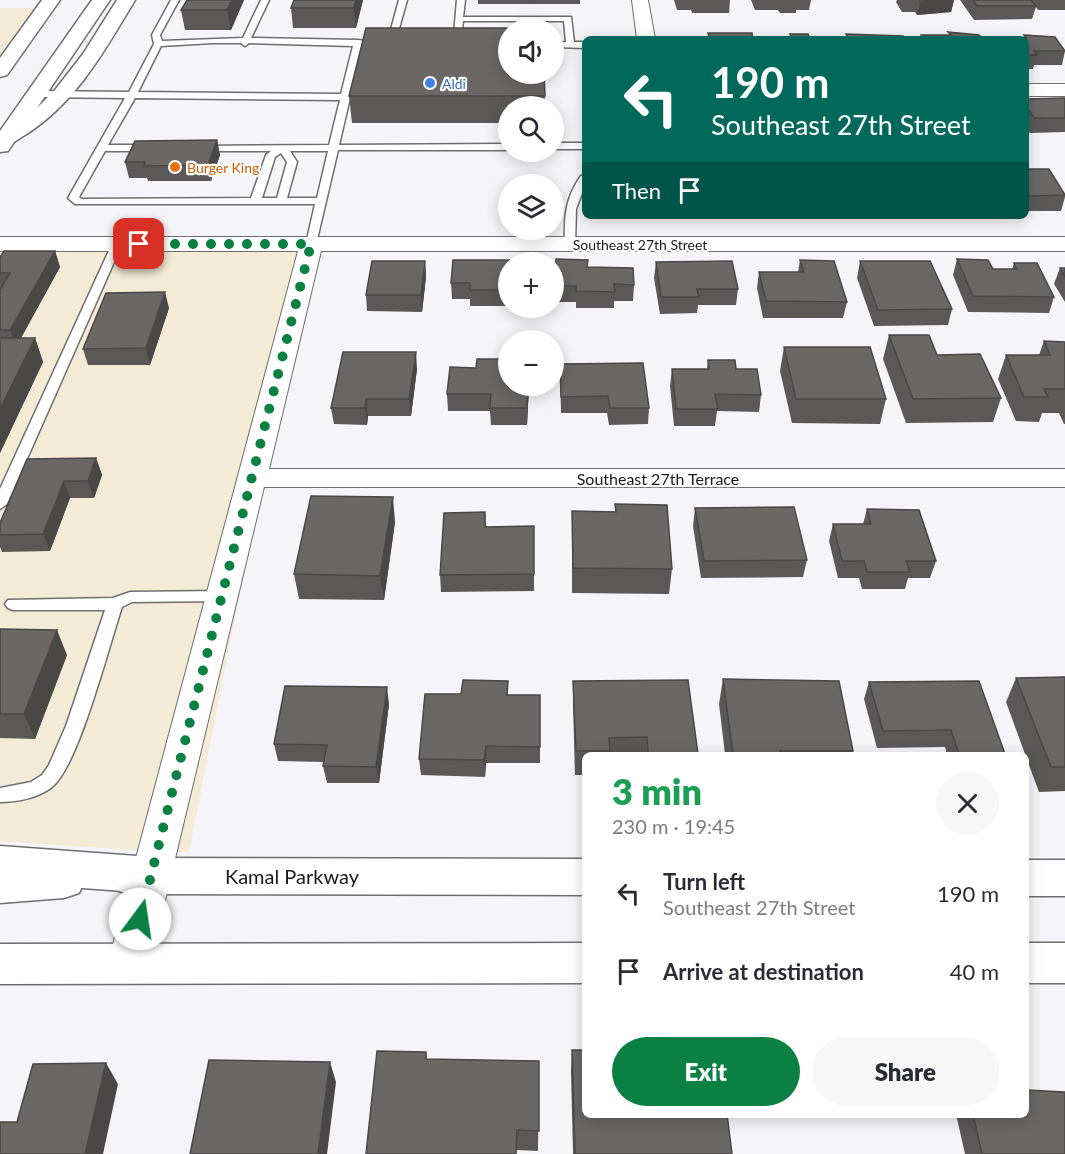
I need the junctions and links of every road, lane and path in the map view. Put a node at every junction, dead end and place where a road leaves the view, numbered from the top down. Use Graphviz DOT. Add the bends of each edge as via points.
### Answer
graph roads {
  1 [pos="51,0"];
  2 [pos="101,0"];
  3 [pos="126,0"];
  4 [pos="175,0"];
  5 [pos="264,0"];
  6 [pos="403,0"];
  7 [pos="461,0"];
  8 [pos="640,0"];
  9 [pos="459,19"];
  10 [pos="646,36"];
  11 [pos="245,43"];
  12 [pos="358,43"];
  13 [pos="158,44"];
  14 [pos="391,44"];
  15 [pos="401,44"];
  16 [pos="445,44"];
  17 [pos="456,44"];
  18 [pos="466,44"];
  19 [pos="564,45"];
  20 [pos="570,45"];
  21 [pos="582,45"];
  22 [pos="0,71"];
  23 [pos="1029,90"];
  24 [pos="1065,90"];
  25 [pos="37,94"];
  26 [pos="60,96"];
  27 [pos="131,96"];
  28 [pos="346,96"];
  29 [pos="3,142"];
  30 [pos="564,146"];
  31 [pos="582,146"];
  32 [pos="498,147"];
  33 [pos="102,148"];
  34 [pos="158,148"];
  35 [pos="192,148"];
  36 [pos="283,148"];
  37 [pos="333,148"];
  38 [pos="582,182"];
  39 [pos="321,201"];
  40 [pos="255,202"];
  41 [pos="281,202"];
  42 [pos="0,244"];
  43 [pos="117,244"];
  44 [pos="311,244"];
  45 [pos="570,244"];
  46 [pos="1065,244"];
  47 [pos="252,478"];
  48 [pos="1065,478"];
  49 [pos="0,504"];
  50 [pos="222,596"];
  51 [pos="13,604"];
  52 [pos="115,604"];
  53 [pos="0,795"];
  54 [pos="0,864"];
  55 [pos="151,875"];
  56 [pos="582,876"];
  57 [pos="1029,878"];
  58 [pos="1065,878"];
  59 [pos="0,885"];
  60 [pos="129,963"];
  61 [pos="582,963"];
  62 [pos="1029,963"];
  63 [pos="1065,963"];
  64 [pos="0,964"];
  1 -- 22 [label="main road"];
  2 -- 25 [label="main road"];
  3 -- 26 [label="main road"];
  4 -- 13 [label="lane" via="156,35"];
  5 -- 11 [label="lane"];
  6 -- 14 [label="lane"];
  7 -- 9 [label="lane"];
  8 -- 10 [label="street"];
  9 -- 17 [label="lane"];
  9 -- 20 [label="lane" via="568,19"];
  11 -- 12 [label="lane"];
  11 -- 13 [label="lane"];
  12 -- 14 [label="lane"];
  12 -- 28 [label="lane"];
  13 -- 27 [label="lane"];
  14 -- 15 [label="lane"];
  16 -- 17 [label="lane"];
  17 -- 18 [label="lane"];
  19 -- 20 [label="lane"];
  20 -- 21 [label="lane"];
  23 -- 24 [label="street"];
  25 -- 26 [label="lane"];
  25 -- 29 [label="main road"];
  26 -- 27 [label="lane"];
  26 -- 29 [label="main road"];
  27 -- 28 [label="lane"];
  27 -- 33 [label="lane"];
  28 -- 37 [label="lane"];
  30 -- 31 [label="lane"];
  32 -- 37 [label="lane"];
  33 -- 34 [label="lane"];
  33 -- 40 [label="lane" via="73,198 79,202"];
  35 -- 36 [label="lane"];
  36 -- 37 [label="lane"];
  36 -- 40 [label="lane" via="271,155"];
  36 -- 41 [label="lane" via="292,162"];
  37 -- 39 [label="lane"];
  38 -- 45 [label="lane" via="575,190 570,209"];
  39 -- 41 [label="lane"];
  39 -- 44 [label="lane"];
  40 -- 41 [label="lane"];
  42 -- 43 [label="street, Southeast 27th Street"];
  43 -- 44 [label="street, Southeast 27th Street"];
  43 -- 49 [label="lane"];
  44 -- 45 [label="street, Southeast 27th Street"];
  44 -- 47 [label="street"];
  45 -- 46 [label="street, Southeast 27th Street" via="677,235"];
  47 -- 48 [label="street, Southeast 27th Terrace"];
  47 -- 50 [label="street"];
  50 -- 52 [label="lane" via="130,597"];
  50 -- 55 [label="street"];
  51 -- 52 [label="lane"];
  52 -- 53 [label="lane" via="64,755 48,780 18,795"];
  54 -- 55 [label="main road"];
  55 -- 56 [label="main road, Kamal Parkway"];
  55 -- 59 [label="main road, Kamal Parkway"];
  55 -- 60 [label="street"];
  57 -- 58 [label="main road"];
  60 -- 61 [label="main road"];
  60 -- 64 [label="main road"];
  62 -- 63 [label="main road"];
}
